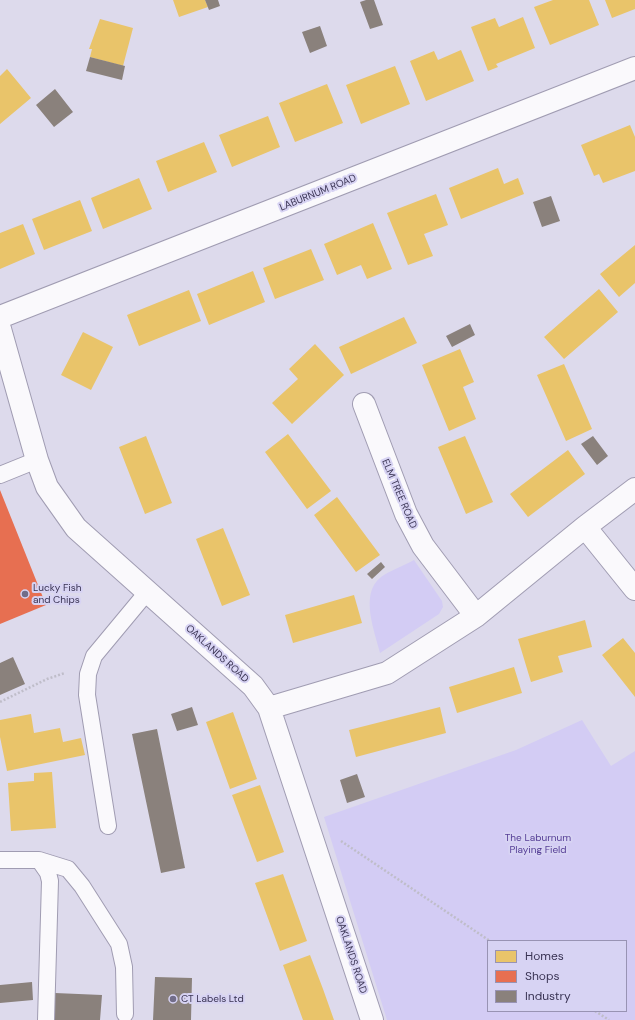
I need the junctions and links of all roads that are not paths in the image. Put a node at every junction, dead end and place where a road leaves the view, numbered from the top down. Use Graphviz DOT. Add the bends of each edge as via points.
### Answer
graph roads {
  1 [pos="635,68"];
  2 [pos="0,317"];
  3 [pos="0,329"];
  4 [pos="364,404"];
  5 [pos="36,460"];
  6 [pos="0,475"];
  7 [pos="635,489"];
  8 [pos="585,527"];
  9 [pos="635,589"];
  10 [pos="148,591"];
  11 [pos="476,616"];
  12 [pos="269,708"];
  13 [pos="108,826"];
  14 [pos="0,860"];
  15 [pos="39,860"];
  16 [pos="124,1014"];
  17 [pos="46,1020"];
  18 [pos="372,1020"];
  1 -- 2 [label="street, LABURNUM ROAD"];
  3 -- 5 [label="street, OAKLANDS ROAD"];
  4 -- 11 [label="street, ELM TREE ROAD" via="406,514 423,546"];
  5 -- 6 [label="lane"];
  5 -- 10 [label="street, OAKLANDS ROAD" via="46,487 76,528"];
  7 -- 8 [label="street"];
  8 -- 9 [label="street"];
  8 -- 11 [label="street"];
  10 -- 12 [label="street, OAKLANDS ROAD" via="253,686"];
  10 -- 13 [label="lane" via="94,656 88,674 87,695"];
  11 -- 12 [label="street" via="387,673"];
  12 -- 18 [label="street, OAKLANDS ROAD"];
  14 -- 15 [label="lane"];
  15 -- 16 [label="lane" via="68,869 120,944 124,967"];
  15 -- 17 [label="lane" via="50,881"];
}
